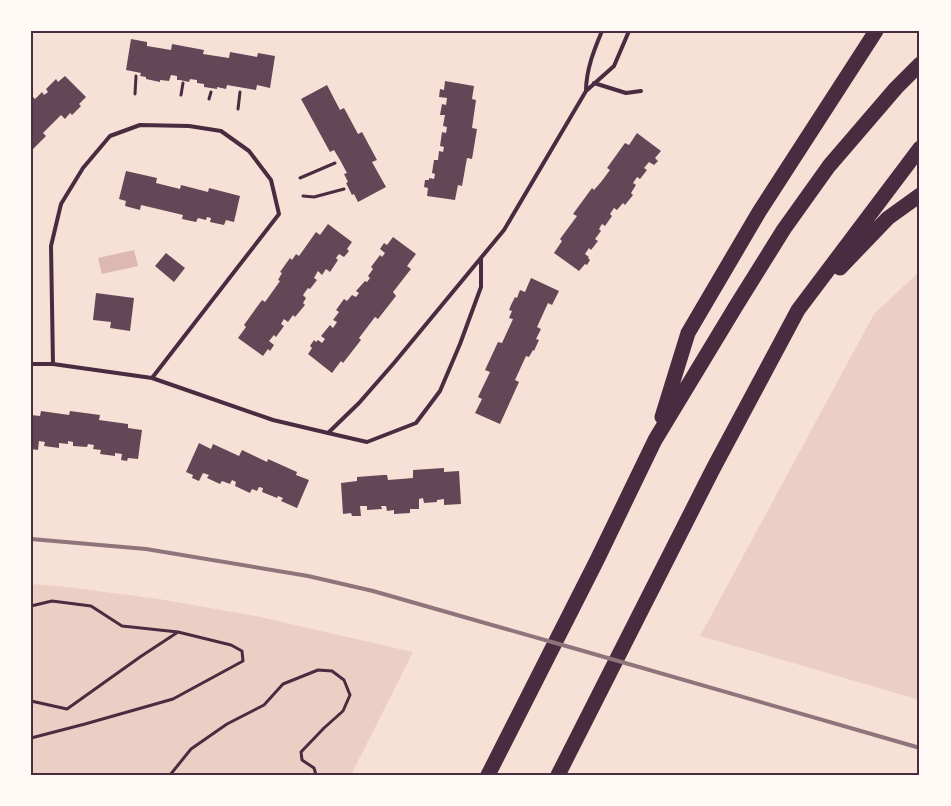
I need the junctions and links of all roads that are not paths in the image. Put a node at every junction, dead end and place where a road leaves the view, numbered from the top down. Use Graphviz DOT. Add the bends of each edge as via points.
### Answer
graph roads {
  1 [pos="602,31"];
  2 [pos="629,31"];
  3 [pos="876,31"];
  4 [pos="920,64"];
  5 [pos="594,83"];
  6 [pos="586,90"];
  7 [pos="641,91"];
  8 [pos="920,148"];
  9 [pos="920,195"];
  10 [pos="481,258"];
  11 [pos="798,310"];
  12 [pos="31,364"];
  13 [pos="53,364"];
  14 [pos="152,378"];
  15 [pos="328,434"];
  16 [pos="655,440"];
  17 [pos="488,775"];
  18 [pos="558,775"];
  1 -- 6 [label="lane" via="588,70"];
  2 -- 5 [label="lane" via="614,66"];
  3 -- 16 [label="highway" via="760,212 688,333"];
  4 -- 16 [label="highway" via="829,166 784,229"];
  5 -- 6 [label="lane"];
  5 -- 7 [label="lane" via="626,93"];
  6 -- 10 [label="lane" via="504,230"];
  8 -- 11 [label="highway"];
  9 -- 11 [label="highway" via="888,218"];
  10 -- 15 [label="lane" via="394,363"];
  10 -- 15 [label="lane" via="481,287 460,344 440,391 416,423 367,442"];
  11 -- 18 [label="highway" via="713,469"];
  12 -- 13 [label="lane"];
  13 -- 14 [label="lane"];
  13 -- 14 [label="lane" via="50,246 61,204 84,168 110,136 140,125 189,126 221,131 249,151 270,180 279,214"];
  14 -- 15 [label="lane" via="273,420"];
  16 -- 17 [label="highway"];
}
